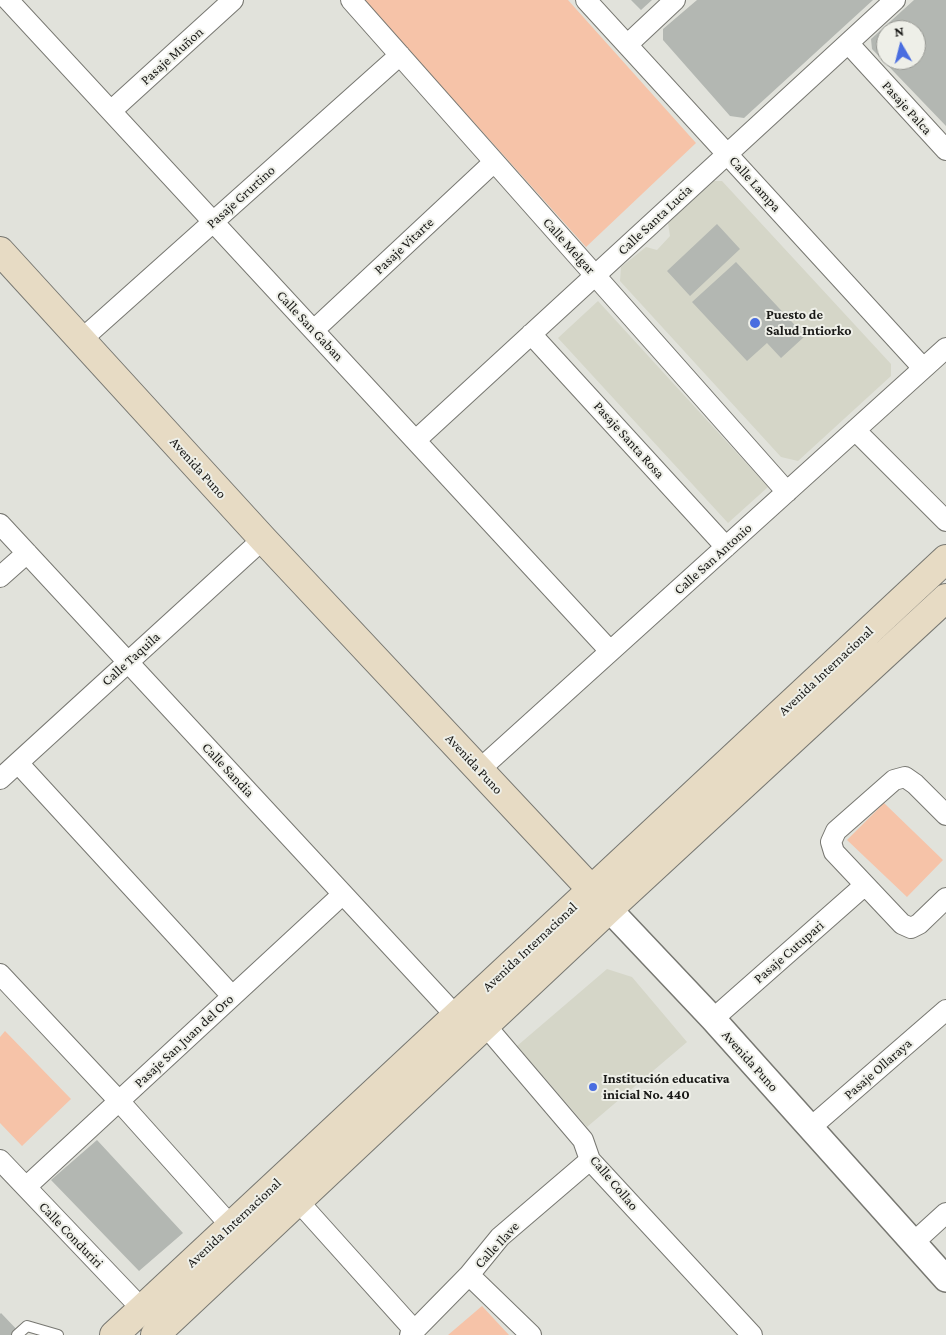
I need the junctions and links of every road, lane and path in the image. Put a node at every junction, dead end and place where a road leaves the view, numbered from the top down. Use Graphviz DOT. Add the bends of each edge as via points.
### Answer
graph roads {
  1 [pos="10,0"];
  2 [pos="233,0"];
  3 [pos="351,0"];
  4 [pos="586,0"];
  5 [pos="675,0"];
  6 [pos="895,0"];
  7 [pos="848,43"];
  8 [pos="627,45"];
  9 [pos="400,55"];
  10 [pos="111,111"];
  11 [pos="946,150"];
  12 [pos="727,154"];
  13 [pos="494,162"];
  14 [pos="214,222"];
  15 [pos="0,251"];
  16 [pos="595,275"];
  17 [pos="314,330"];
  18 [pos="531,334"];
  19 [pos="81,340"];
  20 [pos="946,348"];
  21 [pos="923,368"];
  22 [pos="855,430"];
  23 [pos="416,440"];
  24 [pos="787,492"];
  25 [pos="946,521"];
  26 [pos="0,524"];
  27 [pos="263,539"];
  28 [pos="726,546"];
  29 [pos="27,553"];
  30 [pos="946,559"];
  31 [pos="0,577"];
  32 [pos="946,598"];
  33 [pos="610,651"];
  34 [pos="128,661"];
  35 [pos="18,762"];
  36 [pos="479,770"];
  37 [pos="0,779"];
  38 [pos="945,814"];
  39 [pos="865,885"];
  40 [pos="343,894"];
  41 [pos="946,898"];
  42 [pos="600,899"];
  43 [pos="0,974"];
  44 [pos="232,996"];
  45 [pos="946,1010"];
  46 [pos="456,1016"];
  47 [pos="713,1019"];
  48 [pos="485,1025"];
  49 [pos="119,1101"];
  50 [pos="810,1128"];
  51 [pos="0,1160"];
  52 [pos="590,1160"];
  53 [pos="280,1180"];
  54 [pos="26,1187"];
  55 [pos="298,1201"];
  56 [pos="946,1213"];
  57 [pos="231,1226"];
  58 [pos="914,1243"];
  59 [pos="469,1275"];
  60 [pos="946,1279"];
  61 [pos="142,1309"];
  62 [pos="412,1333"];
  63 [pos="17,1335"];
  64 [pos="58,1335"];
  65 [pos="114,1335"];
  66 [pos="155,1335"];
  67 [pos="531,1335"];
  68 [pos="752,1335"];
  1 -- 10 [label="street, Calle San Gaban"];
  2 -- 10 [label="street, Pasaje Muñon"];
  3 -- 9 [label="street, Calle Melgar"];
  4 -- 8 [label="street, Calle Lampa"];
  5 -- 8 [label="street"];
  6 -- 7 [label="street, Calle Santa Lucia"];
  7 -- 11 [label="street, Pasaje Palca"];
  7 -- 12 [label="street, Calle Santa Lucia"];
  8 -- 12 [label="street, Calle Lampa"];
  9 -- 13 [label="street, Calle Melgar"];
  9 -- 14 [label="street, Pasaje Grurtino"];
  10 -- 14 [label="street, Calle San Gaban"];
  12 -- 16 [label="street, Calle Santa Lucia"];
  12 -- 21 [label="street, Calle Lampa"];
  13 -- 16 [label="street, Calle Melgar"];
  13 -- 17 [label="street, Pasaje Vitarte"];
  14 -- 17 [label="street, Calle San Gaban"];
  14 -- 19 [label="street, Pasaje Grurtino"];
  15 -- 19 [label="main road, Avenida Puno"];
  16 -- 18 [label="street, Calle Santa Lucia"];
  16 -- 24 [label="street, Calle Melgar"];
  17 -- 23 [label="street, Calle San Gaban"];
  18 -- 23 [label="street, Calle Santa Lucia"];
  18 -- 28 [label="street, Pasaje Santa Rosa"];
  19 -- 27 [label="main road, Avenida Puno"];
  20 -- 21 [label="street, Calle San Antonio"];
  21 -- 22 [label="street, Calle San Antonio"];
  22 -- 24 [label="street, Calle San Antonio"];
  22 -- 25 [label="street"];
  23 -- 33 [label="street, Calle San Gaban"];
  24 -- 28 [label="street, Calle San Antonio"];
  26 -- 29 [label="street, Calle Sandia"];
  27 -- 34 [label="street, Calle Taquila"];
  27 -- 36 [label="main road, Avenida Puno"];
  28 -- 33 [label="street, Calle San Antonio"];
  29 -- 31 [label="street"];
  29 -- 34 [label="street, Calle Sandia"];
  30 -- 42 [label="main road, Avenida Internacional"];
  32 -- 42 [label="main road, Avenida Internacional"];
  33 -- 36 [label="street, Calle San Antonio"];
  34 -- 35 [label="street, Calle Taquila"];
  34 -- 40 [label="street, Calle Sandia"];
  35 -- 37 [label="street, Calle Taquila"];
  35 -- 44 [label="street"];
  36 -- 42 [label="main road, Avenida Puno"];
  38 -- 39 [label="street" via="905,777 894,780 850,819 836,832 832,842 834,852"];
  39 -- 41 [label="street" via="902,924 911,928"];
  39 -- 47 [label="street, Pasaje Cutupari"];
  40 -- 44 [label="street, Pasaje San Juan del Oro"];
  40 -- 46 [label="street, Calle Sandia"];
  42 -- 46 [label="main road, Avenida Internacional"];
  42 -- 47 [label="street, Avenida Puno"];
  42 -- 48 [label="main road, Avenida Internacional"];
  43 -- 49 [label="street"];
  44 -- 49 [label="street, Pasaje San Juan del Oro"];
  45 -- 50 [label="street, Pasaje Ollaraya"];
  46 -- 53 [label="main road, Avenida Internacional"];
  47 -- 50 [label="street, Avenida Puno"];
  48 -- 52 [label="street, Calle Collao" via="583,1140"];
  48 -- 55 [label="main road, Avenida Internacional"];
  49 -- 54 [label="street, Pasaje San Juan del Oro"];
  49 -- 57 [label="street"];
  50 -- 58 [label="street, Avenida Puno"];
  51 -- 54 [label="street, Calle Conduriri"];
  52 -- 59 [label="street, Calle Ilave" via="500,1237"];
  52 -- 68 [label="street, Calle Collao"];
  53 -- 55 [label="street"];
  53 -- 57 [label="main road, Avenida Internacional"];
  54 -- 61 [label="street, Calle Conduriri"];
  55 -- 62 [label="street"];
  55 -- 66 [label="main road, Avenida Internacional"];
  56 -- 58 [label="street"];
  57 -- 61 [label="main road, Avenida Internacional"];
  58 -- 60 [label="street, Avenida Puno"];
  59 -- 62 [label="street, Calle Ilave"];
  59 -- 67 [label="street"];
  61 -- 65 [label="main road, Avenida Internacional"];
  63 -- 64 [label="lane" via="27,1326"];
}
